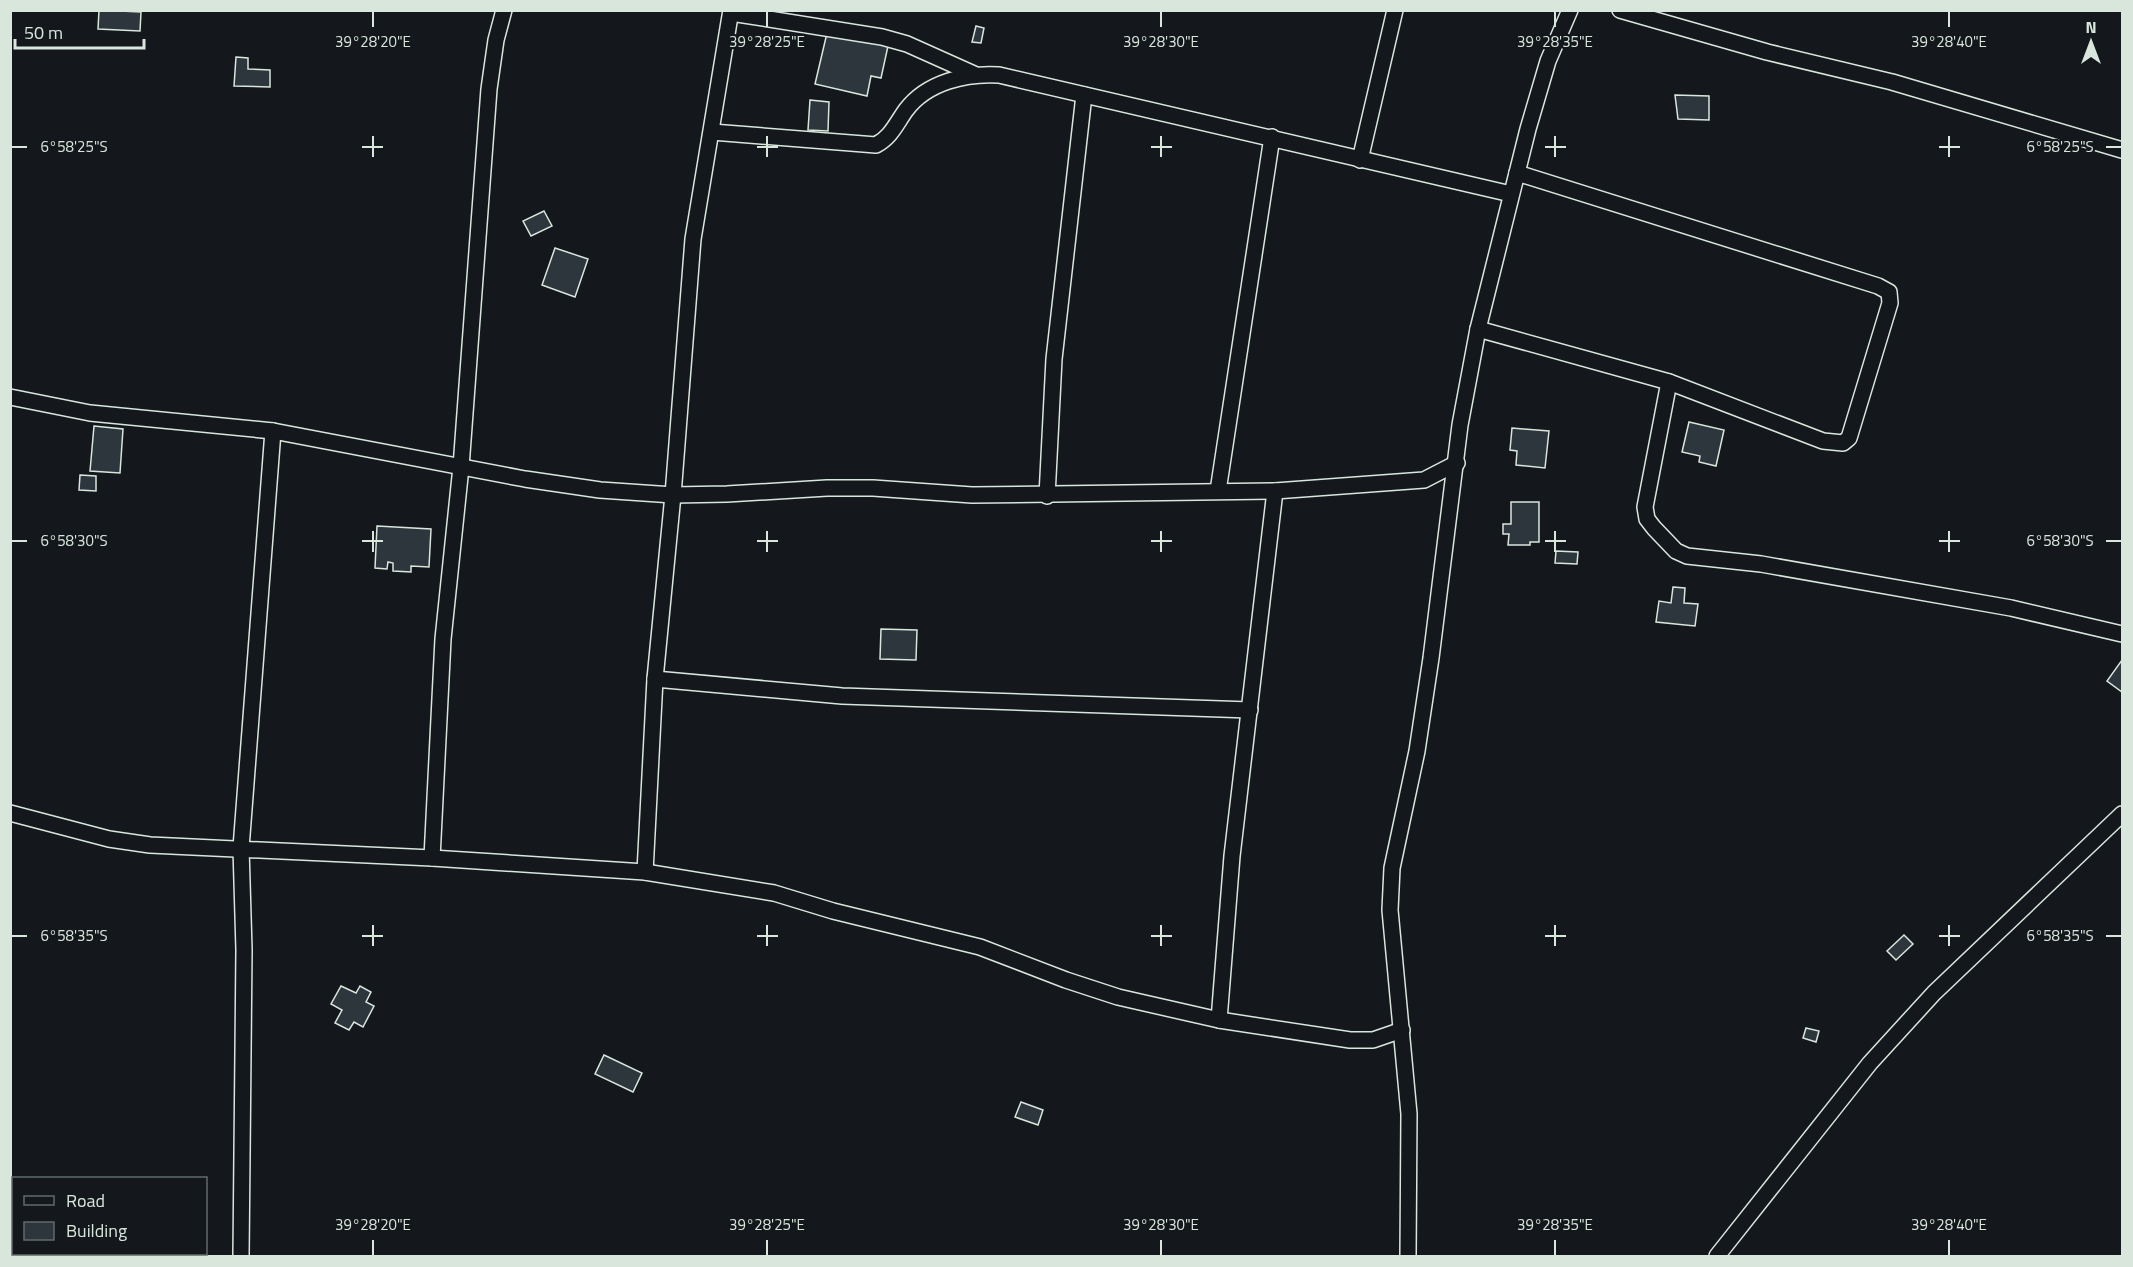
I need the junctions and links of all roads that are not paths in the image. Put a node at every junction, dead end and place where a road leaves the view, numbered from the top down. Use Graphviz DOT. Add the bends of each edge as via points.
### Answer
graph roads {
  1 [pos="504,10"];
  2 [pos="1395,10"];
  3 [pos="1570,10"];
  4 [pos="1620,10"];
  5 [pos="731,12"];
  6 [pos="974,74"];
  7 [pos="1084,95"];
  8 [pos="712,132"];
  9 [pos="1272,137"];
  10 [pos="2122,150"];
  11 [pos="1360,160"];
  12 [pos="1517,172"];
  13 [pos="1511,194"];
  14 [pos="1478,329"];
  15 [pos="1669,382"];
  16 [pos="10,397"];
  17 [pos="273,431"];
  18 [pos="1457,463"];
  19 [pos="461,467"];
  20 [pos="1218,491"];
  21 [pos="1275,491"];
  22 [pos="673,495"];
  23 [pos="1047,496"];
  24 [pos="2122,634"];
  25 [pos="655,679"];
  26 [pos="1250,710"];
  27 [pos="10,813"];
  28 [pos="2122,814"];
  29 [pos="241,848"];
  30 [pos="432,858"];
  31 [pos="645,872"];
  32 [pos="1219,1020"];
  33 [pos="1402,1030"];
  34 [pos="241,1257"];
  35 [pos="1408,1257"];
  36 [pos="1717,1257"];
  1 -- 19 [label="street" via="489,89"];
  2 -- 11 [label="street"];
  3 -- 12 [label="street" via="1548,61"];
  4 -- 10 [label="street" via="1892,82"];
  5 -- 6 [label="street" via="882,37"];
  5 -- 8 [label="street"];
  6 -- 7 [label="street" via="999,75"];
  6 -- 8 [label="street" via="919,96 888,138 876,145"];
  7 -- 9 [label="street"];
  7 -- 23 [label="street" via="1054,359"];
  8 -- 22 [label="street" via="693,239"];
  9 -- 11 [label="street"];
  9 -- 20 [label="street"];
  11 -- 13 [label="street"];
  12 -- 13 [label="street"];
  12 -- 15 [label="street" via="1889,292 1890,303 1849,438 1843,443 1823,441"];
  13 -- 14 [label="street"];
  14 -- 15 [label="street"];
  14 -- 18 [label="street"];
  15 -- 24 [label="street" via="1645,507 1647,519 1676,550 1687,556 1761,564 2011,608"];
  16 -- 17 [label="street" via="90,412"];
  17 -- 19 [label="street"];
  17 -- 29 [label="street"];
  18 -- 21 [label="street" via="1424,480"];
  18 -- 33 [label="street" via="1417,751 1392,868 1390,910"];
  19 -- 22 [label="street" via="600,490"];
  19 -- 30 [label="street" via="443,639"];
  20 -- 21 [label="street"];
  20 -- 23 [label="street"];
  21 -- 26 [label="street"];
  22 -- 23 [label="street" via="873,488"];
  22 -- 25 [label="street"];
  25 -- 26 [label="street" via="843,696"];
  25 -- 31 [label="street"];
  26 -- 32 [label="street" via="1232,856"];
  27 -- 29 [label="street" via="109,839 150,845"];
  28 -- 36 [label="street" via="1934,993 1870,1063"];
  29 -- 30 [label="street"];
  29 -- 34 [label="street"];
  30 -- 31 [label="street"];
  31 -- 32 [label="street" via="774,893 980,947 1118,997"];
  32 -- 33 [label="street" via="1350,1040 1373,1040"];
  33 -- 35 [label="street" via="1409,1114"];
}
